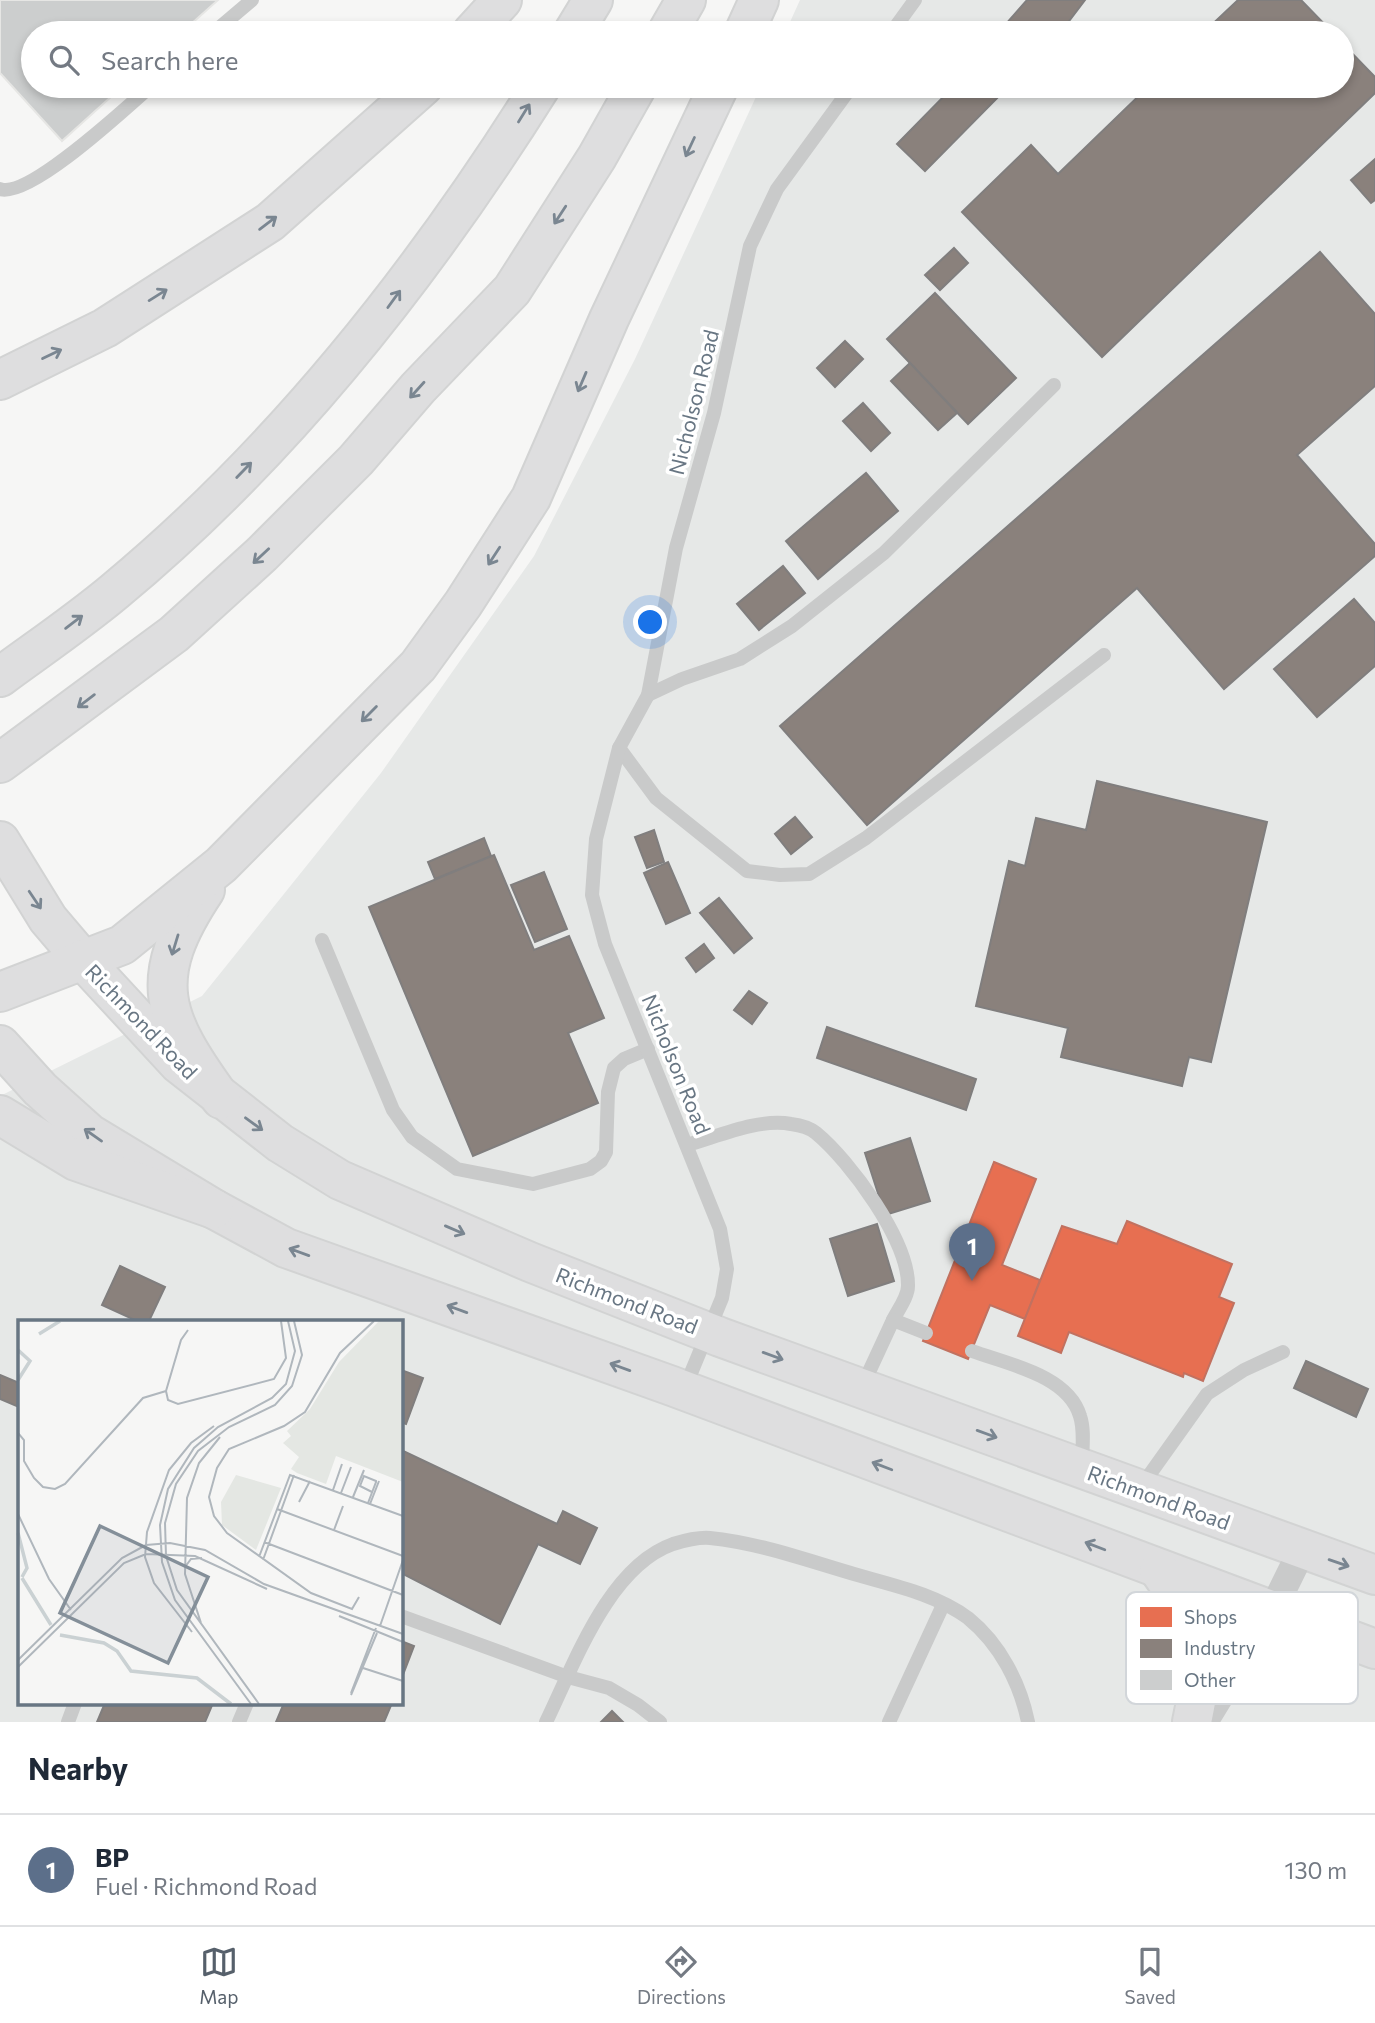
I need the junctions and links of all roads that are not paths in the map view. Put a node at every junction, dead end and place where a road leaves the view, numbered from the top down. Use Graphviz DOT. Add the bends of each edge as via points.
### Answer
graph roads {
  1 [pos="252,0"];
  2 [pos="502,0"];
  3 [pos="593,0"];
  4 [pos="686,0"];
  5 [pos="759,0"];
  6 [pos="915,0"];
  7 [pos="227,21"];
  8 [pos="483,21"];
  9 [pos="580,21"];
  10 [pos="674,21"];
  11 [pos="749,21"];
  12 [pos="900,21"];
  13 [pos="137,98"];
  14 [pos="410,98"];
  15 [pos="533,98"];
  16 [pos="630,98"];
  17 [pos="713,98"];
  18 [pos="843,98"];
  19 [pos="0,189"];
  20 [pos="4,375"];
  21 [pos="1054,384"];
  22 [pos="1104,655"];
  23 [pos="0,677"];
  24 [pos="648,695"];
  25 [pos="619,748"];
  26 [pos="3,762"];
  27 [pos="0,841"];
  28 [pos="221,865"];
  29 [pos="322,940"];
  30 [pos="82,959"];
  31 [pos="0,992"];
  32 [pos="0,1045"];
  33 [pos="648,1049"];
  34 [pos="221,1099"];
  35 [pos="0,1115"];
  36 [pos="687,1145"];
  37 [pos="214,1209"];
  38 [pos="893,1320"];
  39 [pos="709,1332"];
  40 [pos="926,1333"];
  41 [pos="972,1351"];
  42 [pos="1283,1352"];
  43 [pos="861,1388"];
  44 [pos="684,1391"];
  45 [pos="1082,1468"];
  46 [pos="1139,1489"];
  47 [pos="1302,1550"];
  48 [pos="1159,1570"];
  49 [pos="1375,1575"];
  50 [pos="1174,1592"];
  51 [pos="1220,1592"];
  52 [pos="1281,1592"];
  53 [pos="943,1605"];
  54 [pos="402,1616"];
  55 [pos="1358,1642"];
  56 [pos="1375,1648"];
  57 [pos="568,1677"];
  58 [pos="75,1704"];
  59 [pos="247,1704"];
  60 [pos="1196,1704"];
  61 [pos="1215,1704"];
  62 [pos="68,1722"];
  63 [pos="239,1722"];
  64 [pos="546,1722"];
  65 [pos="660,1722"];
  66 [pos="889,1722"];
  67 [pos="1028,1722"];
  68 [pos="1192,1722"];
  69 [pos="1204,1722"];
  1 -- 7 [label="lane"];
  2 -- 8 [label="main road"];
  3 -- 9 [label="main road"];
  4 -- 10 [label="main road"];
  5 -- 11 [label="main road"];
  6 -- 12 [label="lane"];
  13 -- 19 [label="lane" via="63,161 18,189"];
  20 -- 14 [label="main road, one-way" via="104,328 270,222"];
  23 -- 15 [label="main road, one-way" via="115,591 215,500 299,412 370,332"];
  16 -- 26 [label="main road, one-way" via="512,290 356,460 174,634"];
  17 -- 28 [label="main road, one-way" via="531,498 463,604 418,666"];
  18 -- 24 [label="lane, Nicholson Road" via="777,189 750,246 714,412 676,548"];
  21 -- 24 [label="lane" via="884,553 793,626 740,659"];
  22 -- 25 [label="lane" via="866,838 809,874 747,871 656,797"];
  24 -- 25 [label="lane, Nicholson Road"];
  25 -- 33 [label="lane, Nicholson Road" via="596,839 592,895 605,944"];
  27 -- 30 [label="main road, Richmond Road, one-way" via="48,919"];
  28 -- 30 [label="main road" via="122,945"];
  28 -- 34 [label="main road, one-way" via="181,926 166,994 189,1055"];
  29 -- 33 [label="lane" via="393,1110 412,1138 457,1169 533,1184 590,1169 606,1152 608,1092 614,1068"];
  30 -- 31 [label="main road"];
  30 -- 34 [label="main road, Richmond Road" via="179,1065"];
  37 -- 32 [label="main road, one-way" via="90,1134"];
  33 -- 36 [label="lane, Nicholson Road"];
  34 -- 39 [label="main road, Richmond Road, one-way" via="340,1180"];
  35 -- 37 [label="main road" via="76,1161"];
  36 -- 38 [label="lane" via="764,1124 790,1124 814,1131 873,1201 898,1246 908,1289"];
  36 -- 39 [label="lane, Nicholson Road" via="720,1229 727,1269"];
  44 -- 37 [label="main road, one-way" via="286,1248"];
  38 -- 40 [label="lane"];
  38 -- 43 [label="lane"];
  39 -- 43 [label="main road, Richmond Road, one-way"];
  39 -- 44 [label="lane, Nicholson Road"];
  41 -- 45 [label="lane" via="1047,1379 1071,1398 1080,1416"];
  42 -- 46 [label="lane" via="1207,1394"];
  43 -- 45 [label="main road, Richmond Road, one-way"];
  48 -- 44 [label="main road, one-way"];
  45 -- 46 [label="main road, Richmond Road"];
  46 -- 47 [label="main road, Richmond Road"];
  47 -- 49 [label="main road, Richmond Road, one-way"];
  47 -- 52 [label="street"];
  48 -- 50 [label="main road"];
  48 -- 51 [label="main road"];
  53 -- 57 [label="lane" via="762,1547 706,1538 672,1544 637,1565 606,1604"];
  53 -- 66 [label="lane"];
  53 -- 67 [label="lane" via="968,1619 1005,1661 1022,1691"];
  54 -- 57 [label="lane"];
  55 -- 56 [label="main road"];
  57 -- 64 [label="lane"];
  57 -- 65 [label="lane" via="609,1688"];
  58 -- 62 [label="lane"];
  59 -- 63 [label="lane"];
  60 -- 68 [label="main road"];
  61 -- 69 [label="street"];
}
